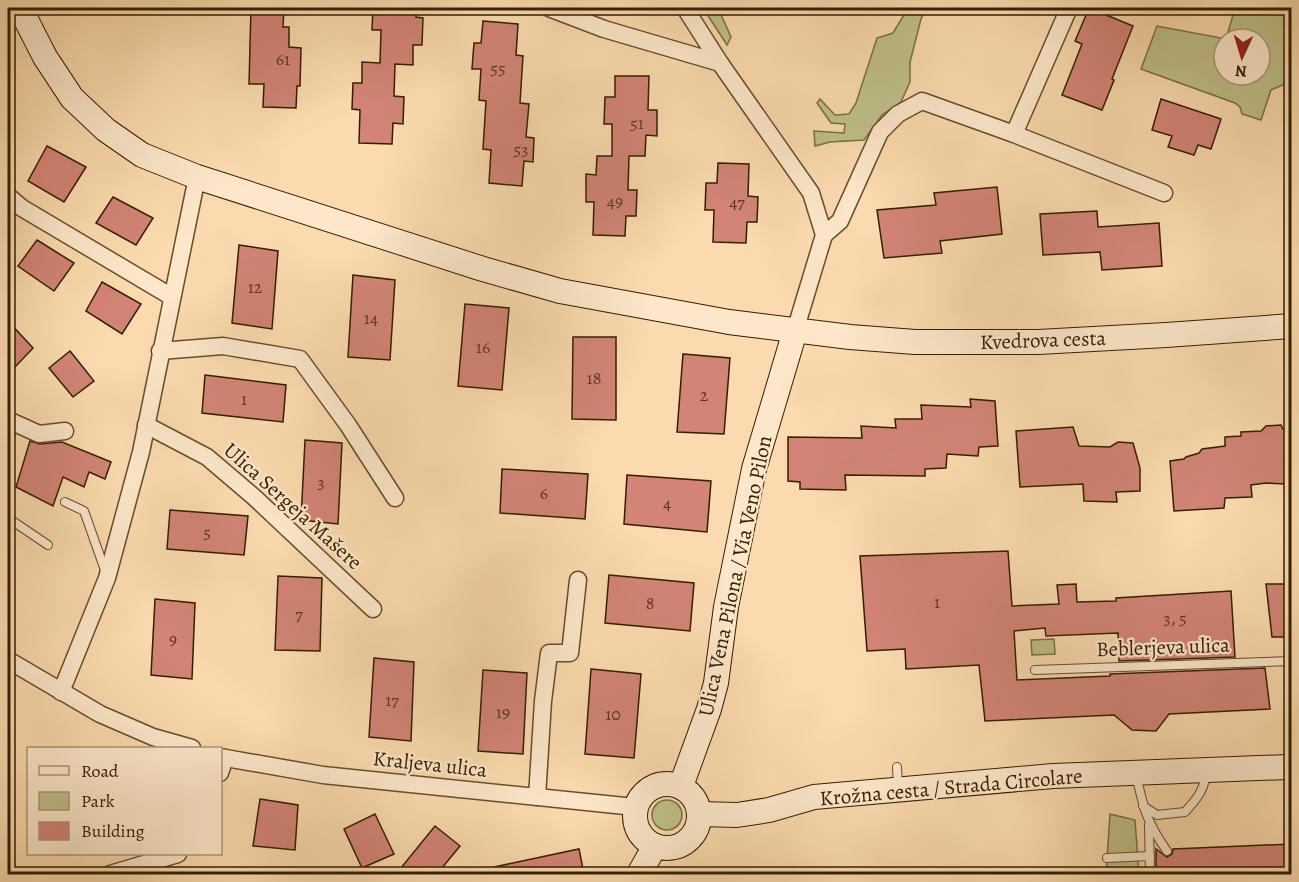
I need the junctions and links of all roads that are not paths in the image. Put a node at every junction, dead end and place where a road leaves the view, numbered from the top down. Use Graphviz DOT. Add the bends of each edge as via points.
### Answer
graph roads {
  1 [pos="20,8"];
  2 [pos="549,8"];
  3 [pos="685,8"];
  4 [pos="1069,8"];
  5 [pos="720,63"];
  6 [pos="1014,134"];
  7 [pos="197,177"];
  8 [pos="1164,193"];
  9 [pos="8,196"];
  10 [pos="824,235"];
  11 [pos="172,297"];
  12 [pos="1292,326"];
  13 [pos="795,331"];
  14 [pos="160,351"];
  15 [pos="8,420"];
  16 [pos="146,425"];
  17 [pos="65,431"];
  18 [pos="395,498"];
  19 [pos="65,501"];
  20 [pos="8,518"];
  21 [pos="48,545"];
  22 [pos="107,578"];
  23 [pos="578,580"];
  24 [pos="373,609"];
  25 [pos="8,660"];
  26 [pos="1292,661"];
  27 [pos="1035,670"];
  28 [pos="61,692"];
  29 [pos="188,747"];
  30 [pos="222,763"];
  31 [pos="1290,764"];
  32 [pos="1204,769"];
  33 [pos="1136,773"];
  34 [pos="681,786"];
  35 [pos="537,797"];
  36 [pos="1143,806"];
  37 [pos="635,807"];
  38 [pos="700,814"];
  39 [pos="1149,825"];
  40 [pos="655,846"];
  41 [pos="1167,851"];
  42 [pos="176,855"];
  43 [pos="1150,856"];
  44 [pos="1107,858"];
  45 [pos="143,869"];
  46 [pos="110,874"];
  47 [pos="639,874"];
  48 [pos="1150,874"];
  1 -- 7 [label="street, Kvedrova cesta" via="72,98 106,130 142,155"];
  2 -- 5 [label="street" via="604,29"];
  3 -- 5 [label="street"];
  4 -- 6 [label="street"];
  5 -- 10 [label="street" via="811,193"];
  6 -- 8 [label="street"];
  6 -- 10 [label="street" via="922,101 898,114 880,132 840,221"];
  7 -- 11 [label="street"];
  7 -- 13 [label="street, Kvedrova cesta" via="560,291"];
  9 -- 11 [label="street"];
  10 -- 13 [label="street"];
  11 -- 14 [label="street"];
  12 -- 13 [label="street, Kvedrova cesta" via="1038,342 915,342"];
  13 -- 34 [label="street, Ulica Vena Pilona / Via Veno Pilon" via="754,469 726,607 716,683"];
  14 -- 16 [label="street"];
  14 -- 18 [label="street" via="223,346 300,359"];
  15 -- 17 [label="street" via="39,434"];
  16 -- 22 [label="street"];
  16 -- 24 [label="street, Ulica Sergeja Mašere" via="207,457"];
  19 -- 22 [label="lane" via="84,511"];
  20 -- 21 [label="lane"];
  22 -- 28 [label="street"];
  23 -- 35 [label="street" via="570,653 549,653"];
  25 -- 28 [label="street"];
  26 -- 27 [label="lane, Beblerjeva ulica"];
  28 -- 29 [label="street" via="153,737"];
  30 -- 35 [label="street, Kraljeva ulica"];
  31 -- 32 [label="street, Krožna cesta / Strada Circolare"];
  32 -- 33 [label="street, Krožna cesta / Strada Circolare"];
  32 -- 36 [label="lane" via="1206,777 1201,791 1185,812 1158,815"];
  33 -- 36 [label="lane"];
  33 -- 38 [label="street, Krožna cesta / Strada Circolare" via="898,778 769,810 737,815"];
  34 -- 37 [label="street" via="665,783 648,789"];
  34 -- 38 [label="street" via="698,804"];
  35 -- 37 [label="street, Kraljeva ulica"];
  36 -- 39 [label="lane"];
  37 -- 40 [label="street" via="636,830"];
  38 -- 40 [label="street" via="687,842 664,848"];
  39 -- 41 [label="lane"];
  39 -- 43 [label="lane"];
  40 -- 47 [label="street"];
  42 -- 45 [label="street"];
  43 -- 44 [label="lane"];
  43 -- 48 [label="lane"];
  45 -- 46 [label="street"];
}
